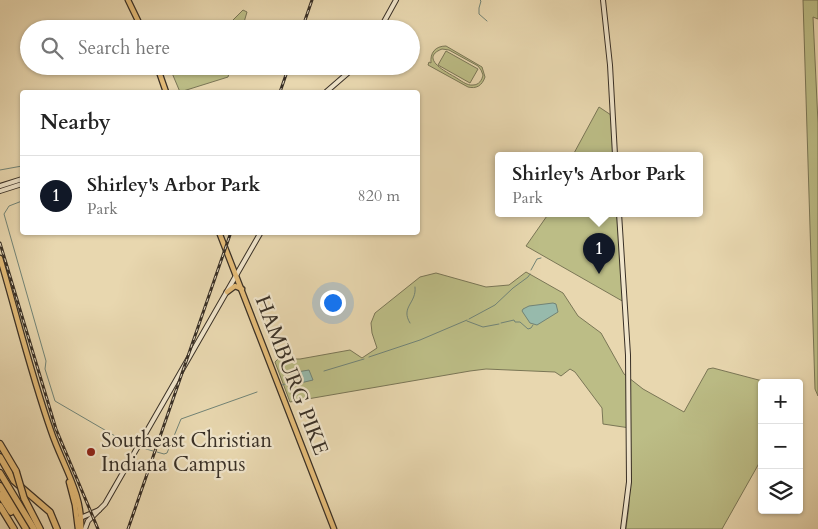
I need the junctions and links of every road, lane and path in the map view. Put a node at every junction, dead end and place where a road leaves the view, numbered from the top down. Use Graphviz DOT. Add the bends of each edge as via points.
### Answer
graph roads {
  1 [pos="128,0"];
  2 [pos="396,0"];
  3 [pos="603,0"];
  4 [pos="138,20"];
  5 [pos="385,20"];
  6 [pos="160,75"];
  7 [pos="347,75"];
  8 [pos="165,90"];
  9 [pos="328,90"];
  10 [pos="615,152"];
  11 [pos="20,181"];
  12 [pos="20,185"];
  13 [pos="0,186"];
  14 [pos="0,191"];
  15 [pos="619,217"];
  16 [pos="220,235"];
  17 [pos="259,235"];
  18 [pos="0,258"];
  19 [pos="236,275"];
  20 [pos="242,289"];
  21 [pos="227,292"];
  22 [pos="0,444"];
  23 [pos="0,457"];
  24 [pos="0,473"];
  25 [pos="0,486"];
  26 [pos="0,495"];
  27 [pos="0,506"];
  28 [pos="99,510"];
  29 [pos="80,518"];
  30 [pos="14,529"];
  31 [pos="25,529"];
  32 [pos="34,529"];
  33 [pos="40,529"];
  34 [pos="57,529"];
  35 [pos="81,529"];
  36 [pos="334,529"];
  37 [pos="623,529"];
  1 -- 4 [label="main road"];
  2 -- 5 [label="main road"];
  3 -- 10 [label="main road"];
  6 -- 8 [label="main road"];
  7 -- 9 [label="main road"];
  11 -- 13 [label="main road"];
  12 -- 14 [label="main road"];
  15 -- 37 [label="main road" via="628,355 629,482"];
  16 -- 19 [label="main road, HAMBURG PIKE"];
  17 -- 19 [label="main road"];
  18 -- 29 [label="main road" via="38,392"];
  19 -- 20 [label="main road, HAMBURG PIKE"];
  19 -- 21 [label="main road"];
  20 -- 21 [label="main road" via="235,286"];
  20 -- 36 [label="main road, HAMBURG PIKE"];
  21 -- 28 [label="main road"];
  22 -- 33 [label="highway, bridge" via="16,471 24,498"];
  23 -- 34 [label="highway" via="14,481 50,512"];
  24 -- 32 [label="highway"];
  25 -- 31 [label="highway"];
  26 -- 31 [label="highway"];
  27 -- 30 [label="highway"];
  28 -- 29 [label="main road"];
  28 -- 35 [label="main road"];
  29 -- 35 [label="main road"];
}
